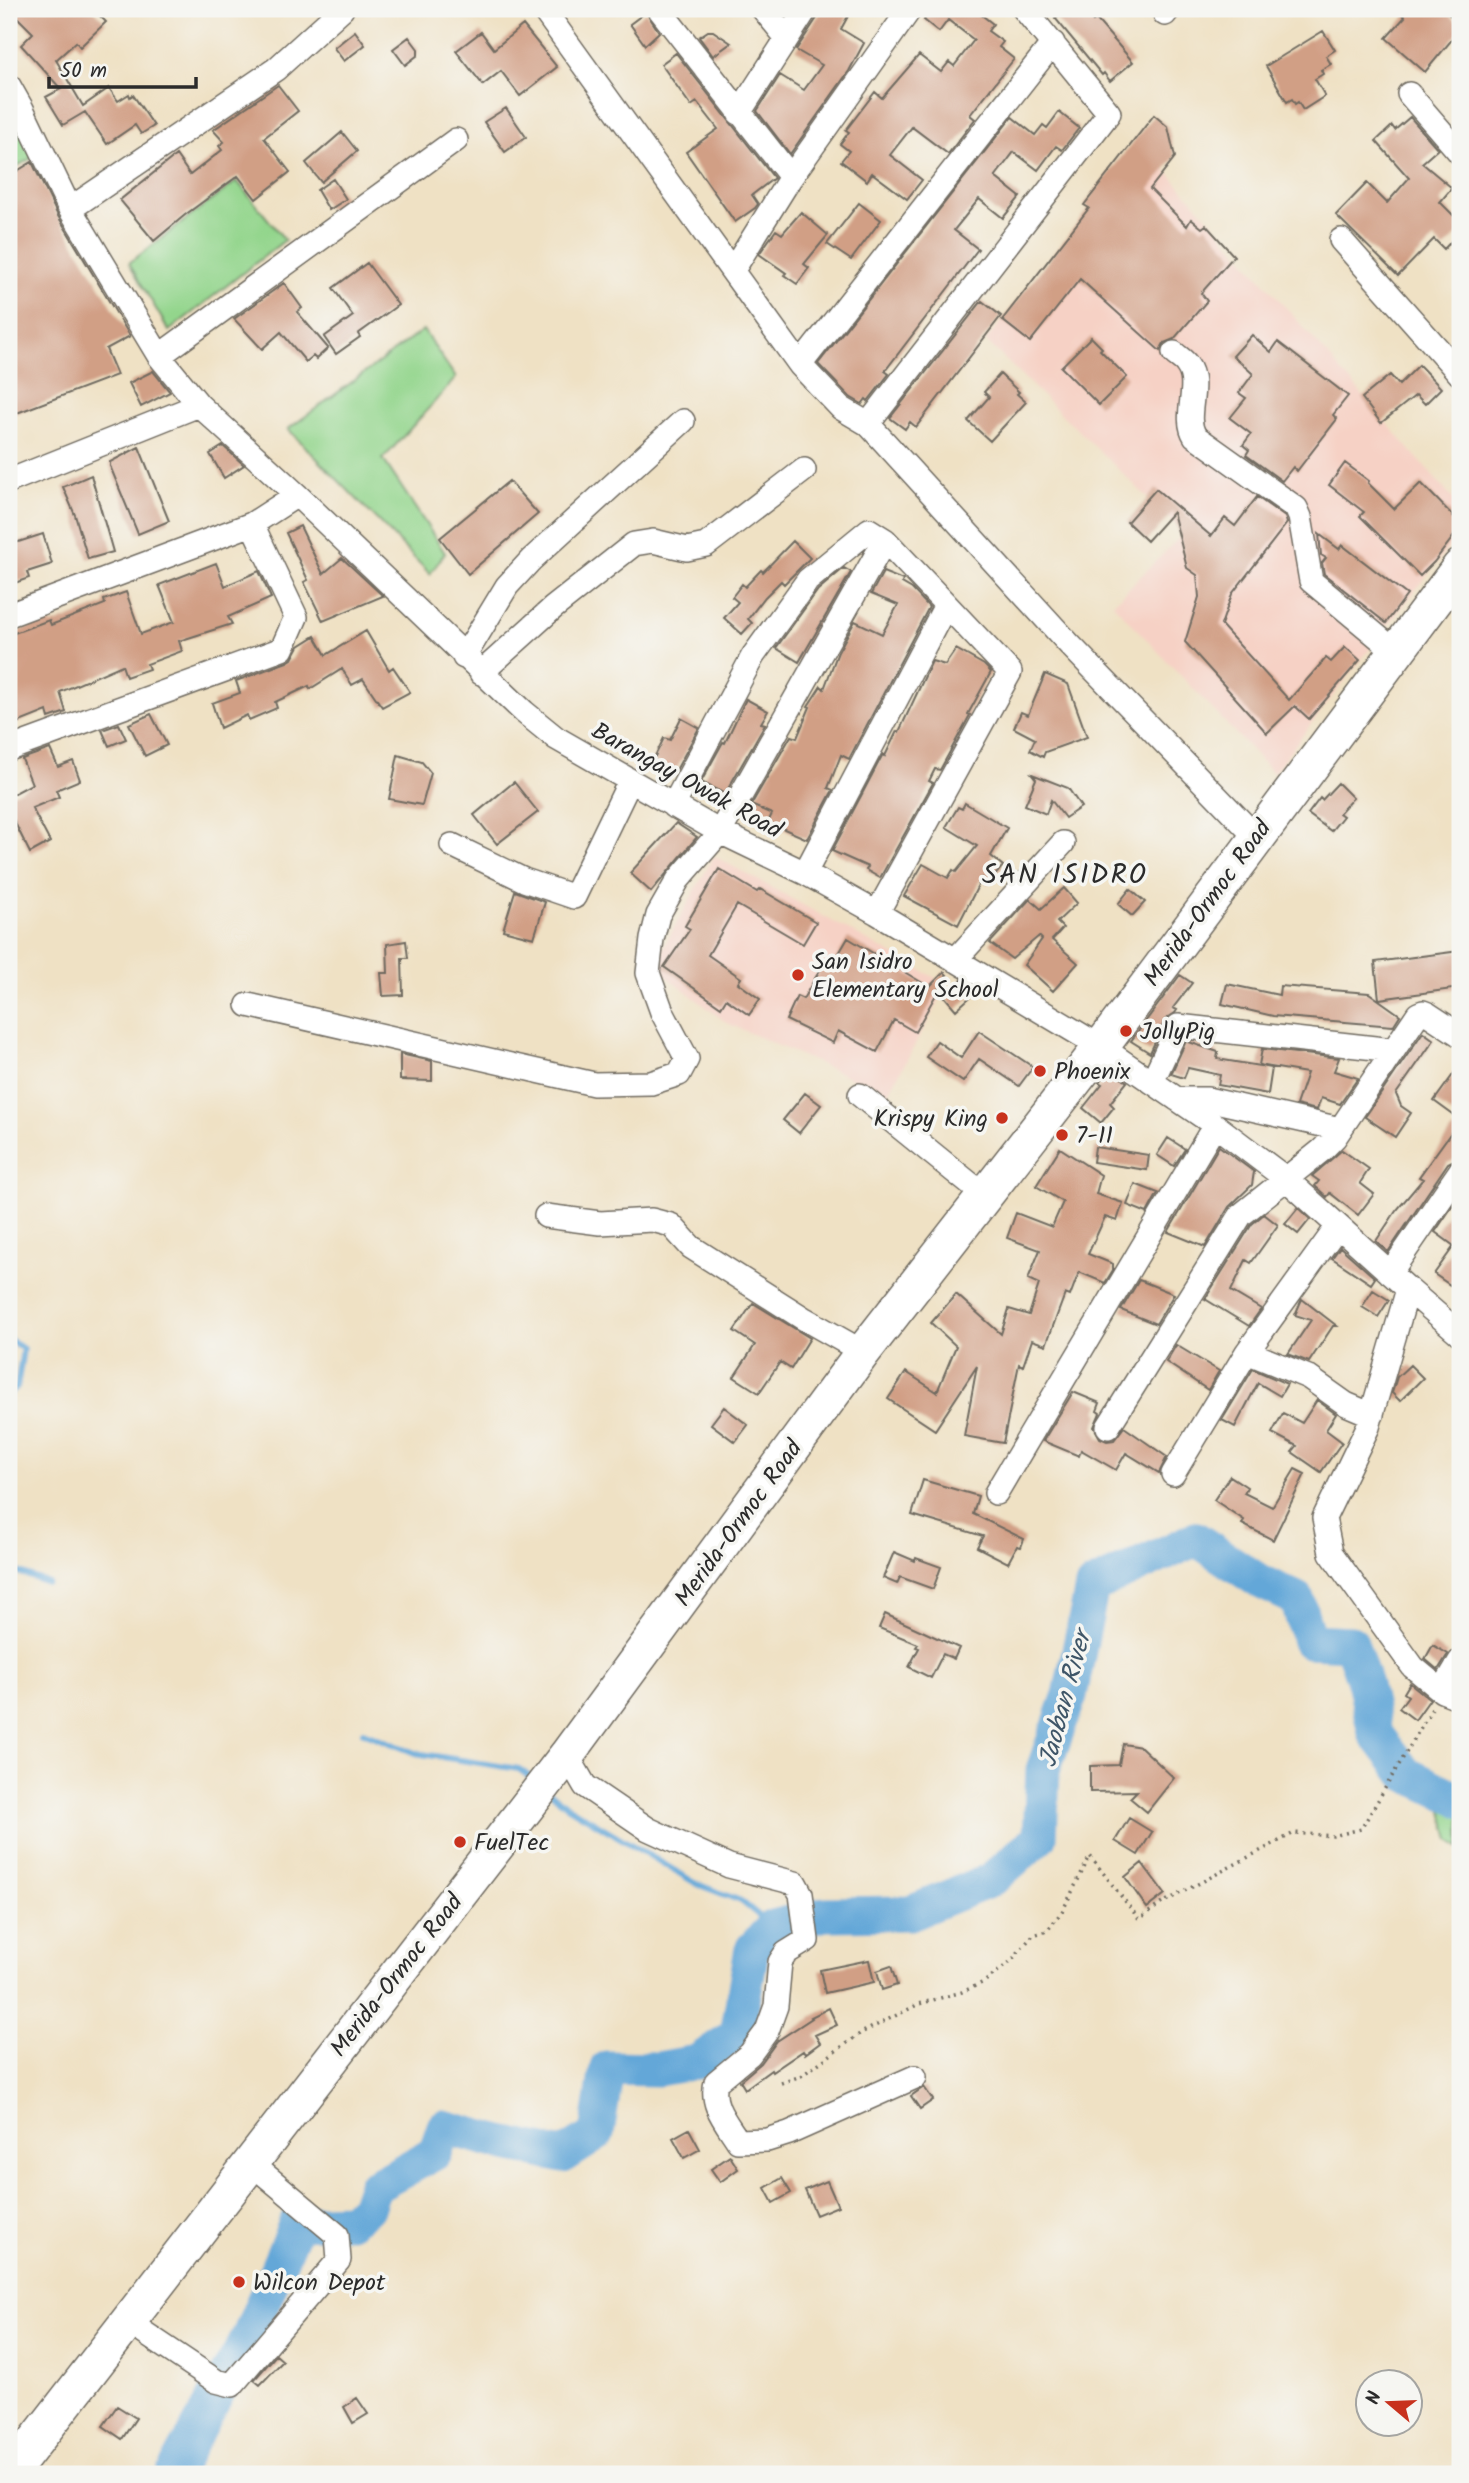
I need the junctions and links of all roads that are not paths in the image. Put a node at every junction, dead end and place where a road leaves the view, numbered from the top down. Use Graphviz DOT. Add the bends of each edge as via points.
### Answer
graph roads {
  1 [pos="342,9"];
  2 [pos="543,9"];
  3 [pos="659,9"];
  4 [pos="763,9"];
  5 [pos="806,9"];
  6 [pos="910,9"];
  7 [pos="1024,9"];
  8 [pos="786,37"];
  9 [pos="1053,43"];
  10 [pos="9,86"];
  11 [pos="1409,94"];
  12 [pos="739,113"];
  13 [pos="456,141"];
  14 [pos="1460,153"];
  15 [pos="791,177"];
  16 [pos="70,209"];
  17 [pos="1341,240"];
  18 [pos="733,270"];
  19 [pos="1174,353"];
  20 [pos="159,356"];
  21 [pos="800,365"];
  22 [pos="1460,374"];
  23 [pos="199,405"];
  24 [pos="682,421"];
  25 [pos="868,424"];
  26 [pos="804,470"];
  27 [pos="9,481"];
  28 [pos="297,495"];
  29 [pos="252,524"];
  30 [pos="885,540"];
  31 [pos="1460,567"];
  32 [pos="946,605"];
  33 [pos="9,615"];
  34 [pos="1395,651"];
  35 [pos="464,657"];
  36 [pos="481,673"];
  37 [pos="9,749"];
  38 [pos="630,781"];
  39 [pos="673,806"];
  40 [pos="720,832"];
  41 [pos="1256,836"];
  42 [pos="1063,844"];
  43 [pos="452,845"];
  44 [pos="805,873"];
  45 [pos="877,914"];
  46 [pos="956,960"];
  47 [pos="248,1005"];
  48 [pos="1460,1035"];
  49 [pos="1101,1047"];
  50 [pos="1393,1051"];
  51 [pos="1152,1082"];
  52 [pos="860,1095"];
  53 [pos="1177,1099"];
  54 [pos="1214,1125"];
  55 [pos="1340,1129"];
  56 [pos="1460,1171"];
  57 [pos="1285,1178"];
  58 [pos="985,1196"];
  59 [pos="546,1216"];
  60 [pos="1338,1226"];
  61 [pos="1390,1273"];
  62 [pos="1408,1289"];
  63 [pos="1460,1334"];
  64 [pos="863,1352"];
  65 [pos="1247,1352"];
  66 [pos="1372,1415"];
  67 [pos="1108,1427"];
  68 [pos="1173,1474"];
  69 [pos="996,1493"];
  70 [pos="1460,1661"];
  71 [pos="1451,1694"];
  72 [pos="561,1761"];
  73 [pos="915,2077"];
  74 [pos="251,2163"];
  75 [pos="128,2322"];
  76 [pos="10,2474"];
  1 -- 16 [label="street" via="276,69"];
  2 -- 18 [label="street"];
  3 -- 12 [label="street"];
  4 -- 8 [label="street"];
  5 -- 8 [label="street"];
  6 -- 15 [label="street"];
  7 -- 9 [label="street"];
  8 -- 12 [label="street"];
  9 -- 21 [label="street"];
  9 -- 25 [label="street" via="1109,113"];
  10 -- 16 [label="street, Barangay Owak Road"];
  11 -- 14 [label="street"];
  12 -- 15 [label="street"];
  13 -- 20 [label="street"];
  15 -- 18 [label="street"];
  16 -- 20 [label="street, Barangay Owak Road"];
  17 -- 22 [label="street"];
  18 -- 21 [label="street"];
  19 -- 34 [label="street" via="1188,366 1190,429 1195,436 1296,508 1311,581"];
  20 -- 23 [label="street, Barangay Owak Road"];
  21 -- 25 [label="street" via="841,408"];
  23 -- 27 [label="street"];
  23 -- 28 [label="street, Barangay Owak Road"];
  24 -- 35 [label="street" via="531,559 507,586"];
  25 -- 41 [label="street" via="1070,645"];
  26 -- 36 [label="street" via="706,545 687,549 653,541 634,544"];
  28 -- 29 [label="street"];
  28 -- 35 [label="street, Barangay Owak Road"];
  29 -- 33 [label="street"];
  29 -- 37 [label="street" via="296,617 282,649"];
  30 -- 32 [label="street"];
  30 -- 39 [label="street" via="869,530 808,580 753,656"];
  30 -- 40 [label="street"];
  31 -- 34 [label="highway, Merida-Ormoc Road"];
  32 -- 44 [label="street"];
  32 -- 45 [label="street" via="1010,672"];
  34 -- 41 [label="highway, Merida-Ormoc Road"];
  35 -- 36 [label="street, Barangay Owak Road"];
  36 -- 38 [label="street, Barangay Owak Road" via="556,738"];
  38 -- 39 [label="street, Barangay Owak Road"];
  38 -- 43 [label="street" via="573,897 524,880"];
  39 -- 40 [label="street, Barangay Owak Road"];
  40 -- 44 [label="street, Barangay Owak Road"];
  40 -- 47 [label="street" via="678,880 658,915 652,939 648,973 662,1013 687,1059 679,1074 651,1083 594,1084"];
  41 -- 49 [label="highway, Merida-Ormoc Road"];
  42 -- 46 [label="street"];
  44 -- 45 [label="street, Barangay Owak Road"];
  45 -- 46 [label="street, Barangay Owak Road"];
  46 -- 49 [label="street, Barangay Owak Road"];
  48 -- 50 [label="street" via="1423,1012"];
  49 -- 51 [label="street, Barangay Owak Road"];
  49 -- 58 [label="highway, Merida-Ormoc Road"];
  50 -- 51 [label="street" via="1178,1026"];
  50 -- 55 [label="street"];
  51 -- 53 [label="street, Barangay Owak Road"];
  52 -- 58 [label="street"];
  53 -- 54 [label="street, Barangay Owak Road"];
  53 -- 55 [label="street" via="1207,1099"];
  54 -- 57 [label="street, Barangay Owak Road"];
  54 -- 69 [label="street"];
  55 -- 57 [label="street" via="1322,1150"];
  56 -- 61 [label="street"];
  57 -- 60 [label="street, Barangay Owak Road"];
  57 -- 67 [label="street" via="1241,1215"];
  58 -- 64 [label="highway, Merida-Ormoc Road"];
  59 -- 64 [label="street" via="600,1223 652,1220 671,1225 700,1253"];
  60 -- 61 [label="street, Barangay Owak Road"];
  60 -- 65 [label="street"];
  61 -- 62 [label="street, Barangay Owak Road"];
  62 -- 63 [label="street, Barangay Owak Road"];
  62 -- 66 [label="street"];
  64 -- 72 [label="highway, Merida-Ormoc Road"];
  65 -- 66 [label="street" via="1308,1377 1346,1404"];
  65 -- 68 [label="street"];
  66 -- 71 [label="street" via="1324,1518 1331,1553 1413,1667"];
  70 -- 71 [label="street"];
  72 -- 73 [label="street" via="584,1786 648,1829 729,1866 795,1882 801,1894 807,1941 780,1962 776,2006 767,2032 750,2054 716,2082 715,2105 738,2141 767,2140 789,2133"];
  72 -- 74 [label="highway, Merida-Ormoc Road"];
  74 -- 75 [label="highway, Merida-Ormoc Road"];
  74 -- 75 [label="street" via="337,2235 339,2260 224,2383"];
  75 -- 76 [label="highway, Merida-Ormoc Road"];
}
